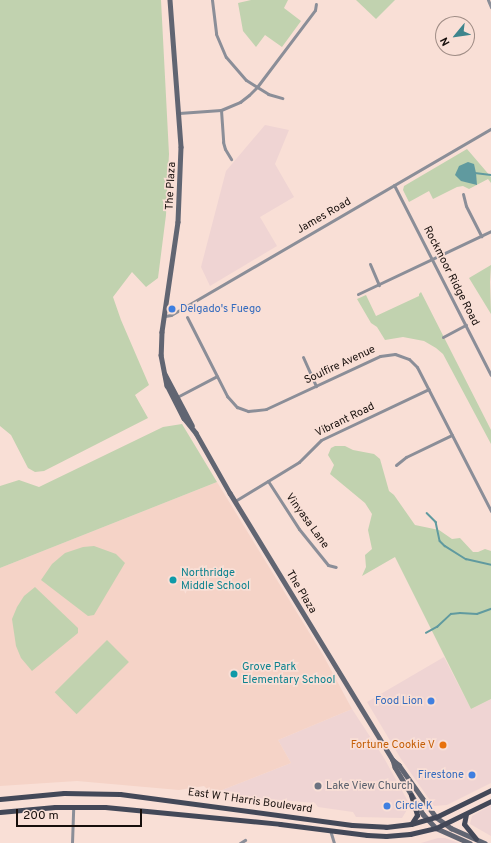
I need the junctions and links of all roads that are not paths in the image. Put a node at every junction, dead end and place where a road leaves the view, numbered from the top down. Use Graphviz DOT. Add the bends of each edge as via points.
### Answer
graph roads {
  1 [pos="170,0"];
  2 [pos="212,0"];
  3 [pos="488,0"];
  4 [pos="316,4"];
  5 [pos="491,7"];
  6 [pos="257,87"];
  7 [pos="282,98"];
  8 [pos="221,110"];
  9 [pos="179,113"];
  10 [pos="491,129"];
  11 [pos="231,159"];
  12 [pos="394,185"];
  13 [pos="463,194"];
  14 [pos="491,231"];
  15 [pos="481,236"];
  16 [pos="432,260"];
  17 [pos="370,264"];
  18 [pos="379,285"];
  19 [pos="358,294"];
  20 [pos="165,316"];
  21 [pos="188,316"];
  22 [pos="466,325"];
  23 [pos="443,337"];
  24 [pos="303,357"];
  25 [pos="164,372"];
  26 [pos="491,375"];
  27 [pos="217,376"];
  28 [pos="316,386"];
  29 [pos="429,389"];
  30 [pos="177,397"];
  31 [pos="196,433"];
  32 [pos="452,435"];
  33 [pos="396,465"];
  34 [pos="268,481"];
  35 [pos="235,501"];
  36 [pos="491,511"];
  37 [pos="336,567"];
  38 [pos="393,760"];
  39 [pos="491,790"];
  40 [pos="411,795"];
  41 [pos="0,799"];
  42 [pos="491,801"];
  43 [pos="73,807"];
  44 [pos="0,812"];
  45 [pos="466,814"];
  46 [pos="436,817"];
  47 [pos="427,820"];
  48 [pos="411,824"];
  49 [pos="445,824"];
  50 [pos="436,828"];
  51 [pos="330,830"];
  52 [pos="476,839"];
  53 [pos="245,840"];
  54 [pos="72,843"];
  55 [pos="240,843"];
  56 [pos="334,843"];
  57 [pos="470,843"];
  58 [pos="485,843"];
  1 -- 9 [label="street, The Plaza"];
  2 -- 6 [label="street" via="216,34 226,57 235,69"];
  3 -- 5 [label="street"];
  4 -- 6 [label="street" via="315,10"];
  6 -- 7 [label="street"];
  6 -- 8 [label="street" via="240,102"];
  8 -- 9 [label="street"];
  8 -- 11 [label="street" via="225,149"];
  9 -- 20 [label="street, The Plaza" via="180,203"];
  10 -- 12 [label="street, James Road"];
  12 -- 16 [label="street, Rockmoor Ridge Road"];
  12 -- 20 [label="street, James Road" via="171,315"];
  13 -- 15 [label="street"];
  14 -- 15 [label="street"];
  15 -- 16 [label="street"];
  16 -- 18 [label="street"];
  16 -- 22 [label="street, Rockmoor Ridge Road"];
  17 -- 18 [label="street"];
  18 -- 19 [label="street"];
  20 -- 25 [label="street, The Plaza" via="161,347"];
  21 -- 27 [label="street, Soulfire Avenue"];
  22 -- 23 [label="street"];
  22 -- 26 [label="street, Rockmoor Ridge Road"];
  24 -- 28 [label="street"];
  25 -- 30 [label="street, The Plaza"];
  25 -- 31 [label="street, The Plaza" via="173,399"];
  27 -- 28 [label="street, Soulfire Avenue" via="232,402 252,411 266,409"];
  27 -- 30 [label="street"];
  28 -- 29 [label="street, Soulfire Avenue" via="376,357 391,354 406,358 415,364"];
  29 -- 32 [label="street, Soulfire Avenue"];
  29 -- 34 [label="street, Vibrant Road" via="321,440 299,462"];
  30 -- 31 [label="street, The Plaza"];
  31 -- 35 [label="street, The Plaza"];
  32 -- 33 [label="street" via="406,457"];
  32 -- 36 [label="street, Soulfire Avenue"];
  34 -- 35 [label="street, Vibrant Road"];
  34 -- 37 [label="street, Vinyasa Lane" via="299,529 328,564"];
  35 -- 38 [label="street, The Plaza"];
  38 -- 40 [label="street, The Plaza"];
  38 -- 46 [label="street, The Plaza"];
  39 -- 46 [label="main road, East W T Harris Boulevard"];
  40 -- 47 [label="street, The Plaza"];
  40 -- 48 [label="main road" via="416,815"];
  41 -- 48 [label="main road, East W T Harris Boulevard" via="30,795 102,793 160,798 363,826"];
  42 -- 45 [label="main road, East W T Harris Boulevard"];
  43 -- 44 [label="main road, East W T Harris Boulevard"];
  43 -- 51 [label="main road, East W T Harris Boulevard" via="125,808"];
  43 -- 54 [label="street"];
  45 -- 49 [label="main road, East W T Harris Boulevard"];
  45 -- 52 [label="main road" via="464,824"];
  46 -- 47 [label="main road, East W T Harris Boulevard"];
  46 -- 49 [label="street, The Plaza"];
  47 -- 48 [label="main road, East W T Harris Boulevard"];
  47 -- 50 [label="street, The Plaza"];
  49 -- 50 [label="main road, East W T Harris Boulevard"];
  49 -- 52 [label="street, The Plaza"];
  50 -- 51 [label="main road, East W T Harris Boulevard" via="386,836"];
  50 -- 57 [label="street, The Plaza"];
  51 -- 56 [label="street"];
  52 -- 58 [label="street, The Plaza"];
  53 -- 55 [label="street"];
}
